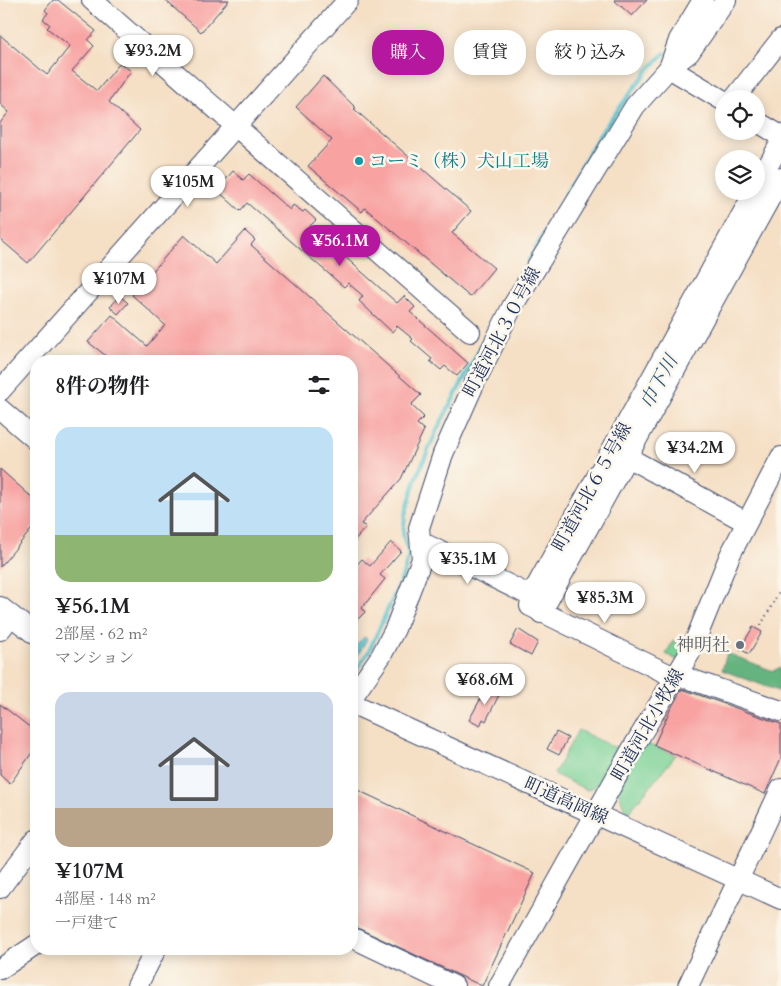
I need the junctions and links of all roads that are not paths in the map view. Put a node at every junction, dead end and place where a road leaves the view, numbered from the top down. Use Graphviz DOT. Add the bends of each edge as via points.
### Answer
graph roads {
  1 [pos="92,0"];
  2 [pos="348,0"];
  3 [pos="703,0"];
  4 [pos="726,0"];
  5 [pos="781,39"];
  6 [pos="669,68"];
  7 [pos="741,90"];
  8 [pos="715,96"];
  9 [pos="765,126"];
  10 [pos="236,127"];
  11 [pos="781,136"];
  12 [pos="781,142"];
  13 [pos="765,172"];
  14 [pos="781,178"];
  15 [pos="749,200"];
  16 [pos="470,332"];
  17 [pos="33,355"];
  18 [pos="30,358"];
  19 [pos="0,392"];
  20 [pos="0,409"];
  21 [pos="30,435"];
  22 [pos="627,456"];
  23 [pos="781,457"];
  24 [pos="774,486"];
  25 [pos="746,522"];
  26 [pos="422,548"];
  27 [pos="544,609"];
  28 [pos="4,618"];
  29 [pos="30,633"];
  30 [pos="677,676"];
  31 [pos="358,690"];
  32 [pos="358,704"];
  33 [pos="781,711"];
  34 [pos="781,789"];
  35 [pos="781,812"];
  36 [pos="597,815"];
  37 [pos="30,848"];
  38 [pos="743,881"];
  39 [pos="0,888"];
  40 [pos="781,899"];
  41 [pos="358,940"];
  42 [pos="30,949"];
  43 [pos="358,954"];
  44 [pos="153,955"];
  45 [pos="0,969"];
  46 [pos="137,986"];
  47 [pos="426,986"];
  48 [pos="454,986"];
  49 [pos="499,986"];
  50 [pos="688,986"];
  51 [pos="699,986"];
  1 -- 10 [label="street"];
  2 -- 10 [label="street"];
  3 -- 6 [label="street" via="679,40"];
  4 -- 6 [label="street, 町道河北３０号線" via="689,53"];
  5 -- 7 [label="street"];
  6 -- 8 [label="street"];
  6 -- 26 [label="street, 町道河北３０号線" via="635,106 512,307 443,454 419,528"];
  9 -- 11 [label="street"];
  10 -- 16 [label="street"];
  10 -- 17 [label="street"];
  12 -- 13 [label="street, 町道河北６５号線"];
  14 -- 22 [label="street"];
  15 -- 26 [label="street, 町道河北６５号線" via="531,596"];
  18 -- 19 [label="street"];
  20 -- 21 [label="street"];
  22 -- 25 [label="street"];
  22 -- 27 [label="street"];
  23 -- 24 [label="street, 町道河北小牧線"];
  24 -- 25 [label="street, 町道河北小牧線"];
  25 -- 30 [label="street, 町道河北小牧線" via="691,651"];
  26 -- 27 [label="street"];
  26 -- 31 [label="street, 町道河北３０号線" via="395,629"];
  27 -- 30 [label="street"];
  28 -- 29 [label="street"];
  30 -- 33 [label="street"];
  30 -- 36 [label="street, 町道河北小牧線"];
  32 -- 36 [label="street, 町道高岡線"];
  34 -- 38 [label="street"];
  35 -- 38 [label="street"];
  36 -- 38 [label="street, 町道高岡線"];
  36 -- 49 [label="street, 町道河北小牧線"];
  37 -- 39 [label="street"];
  38 -- 40 [label="street, 町道高岡線"];
  38 -- 50 [label="street"];
  38 -- 51 [label="street"];
  41 -- 48 [label="street"];
  42 -- 45 [label="street"];
  43 -- 47 [label="street"];
  44 -- 46 [label="street"];
}
